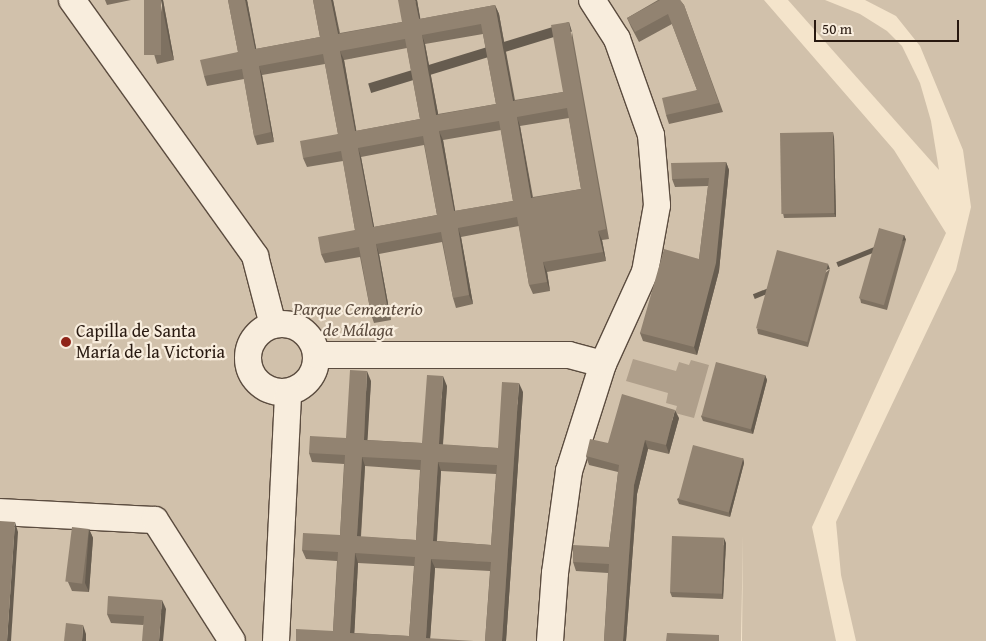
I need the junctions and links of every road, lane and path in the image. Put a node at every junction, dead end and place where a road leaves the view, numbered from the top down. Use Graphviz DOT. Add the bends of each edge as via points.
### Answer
graph roads {
  1 [pos="72,0"];
  2 [pos="592,0"];
  3 [pos="273,325"];
  4 [pos="317,355"];
  5 [pos="603,364"];
  6 [pos="288,393"];
  7 [pos="0,512"];
  8 [pos="232,641"];
  9 [pos="276,641"];
  10 [pos="550,641"];
  1 -- 3 [label="lane" via="255,256"];
  2 -- 5 [label="lane" via="618,39 651,135 657,205 646,272"];
  3 -- 4 [label="lane" via="288,324 302,330 312,341"];
  3 -- 6 [label="lane" via="259,332 249,351 250,373 255,392"];
  4 -- 5 [label="lane" via="569,355"];
  4 -- 6 [label="lane" via="310,380"];
  5 -- 10 [label="lane" via="569,471 554,573"];
  6 -- 9 [label="lane" via="278,445 270,598"];
  7 -- 8 [label="lane" via="155,520"];
}
